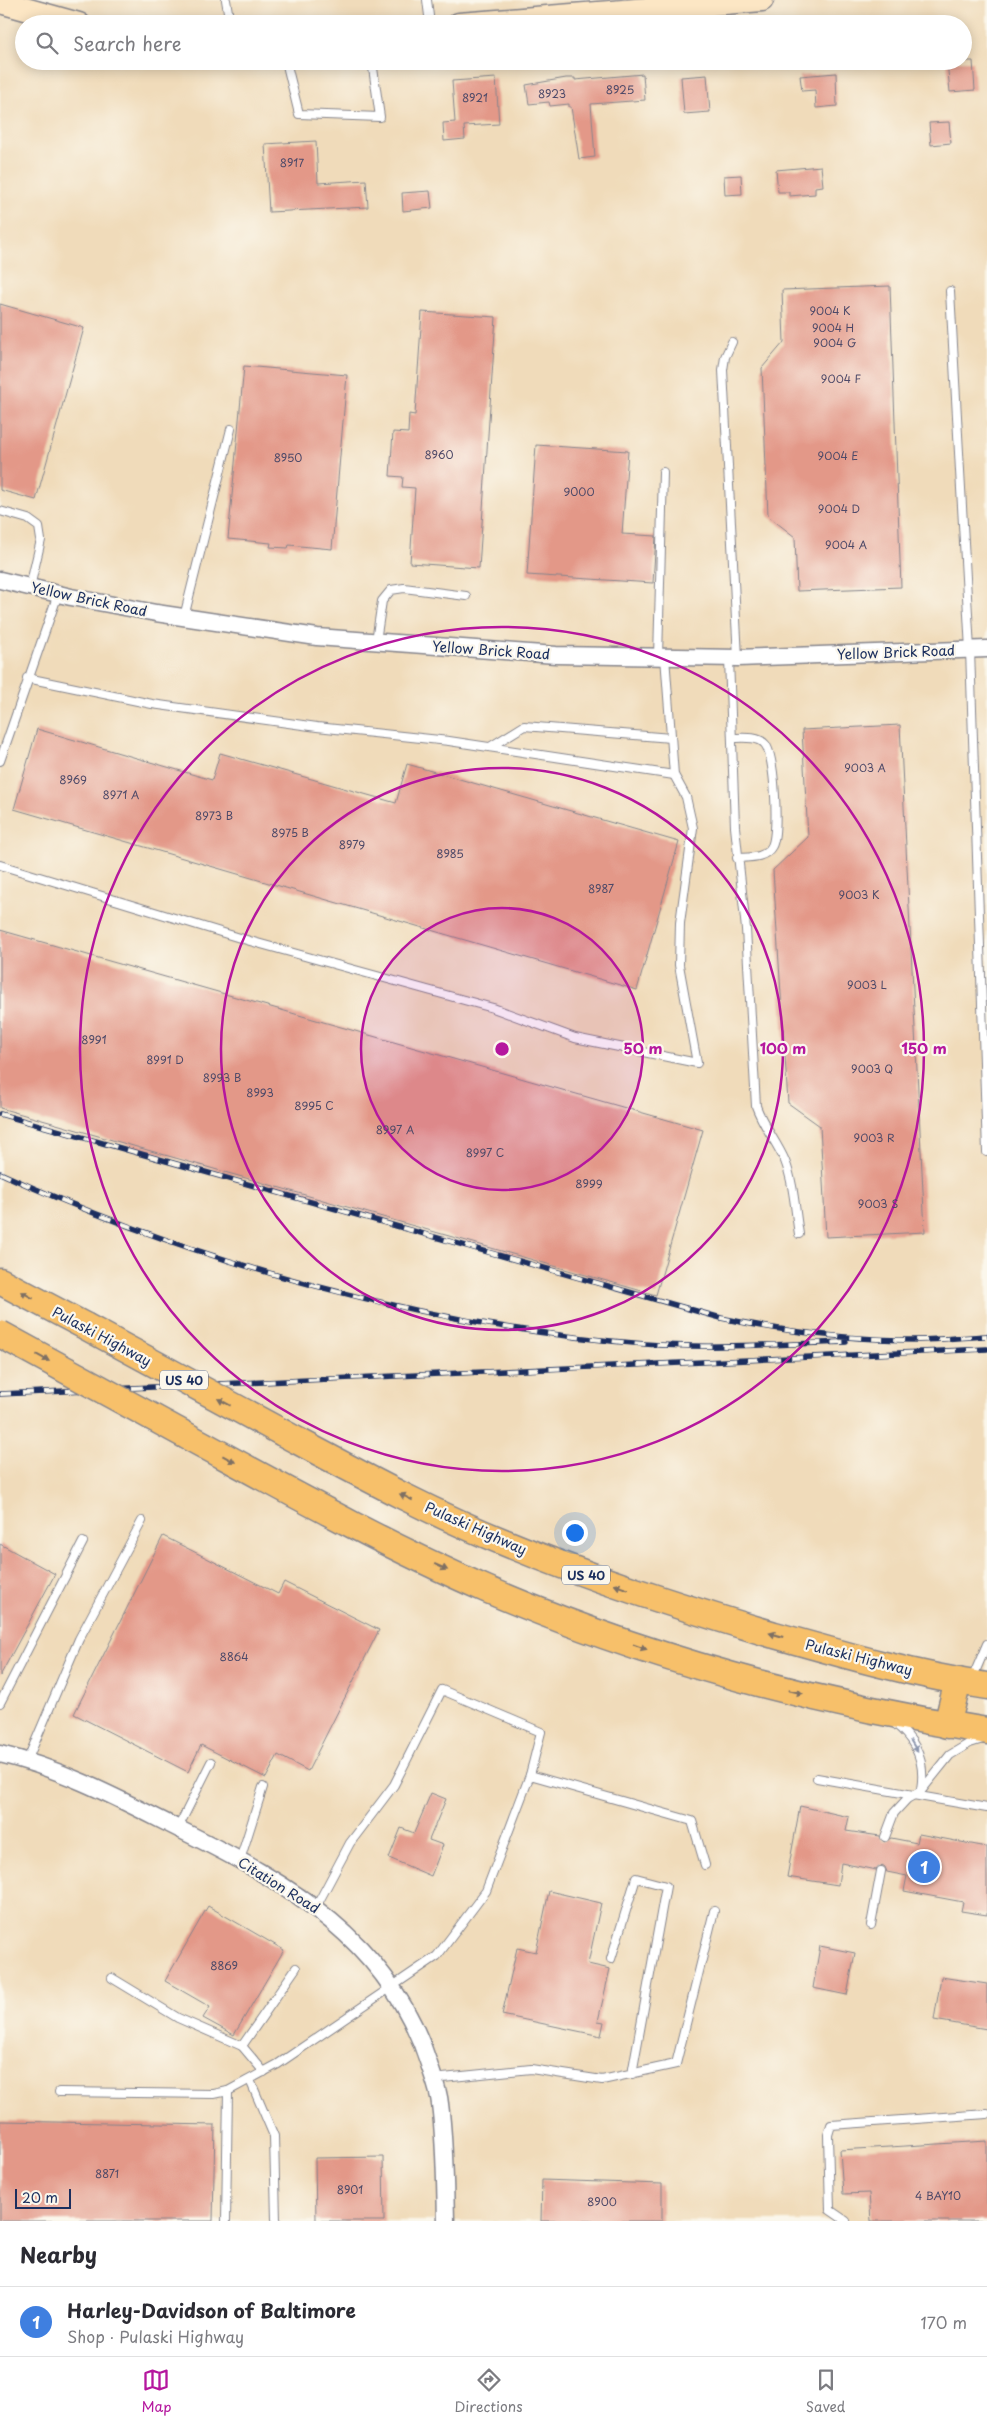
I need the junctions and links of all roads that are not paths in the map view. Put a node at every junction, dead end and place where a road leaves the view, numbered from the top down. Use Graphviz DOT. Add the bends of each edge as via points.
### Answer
graph roads {
  1 [pos="226,0"];
  2 [pos="427,0"];
  3 [pos="762,0"];
  4 [pos="0,2"];
  5 [pos="47,15"];
  6 [pos="228,15"];
  7 [pos="429,15"];
  8 [pos="573,15"];
  9 [pos="288,70"];
  10 [pos="373,70"];
  11 [pos="950,291"];
  12 [pos="732,342"];
  13 [pos="231,429"];
  14 [pos="663,472"];
  15 [pos="0,512"];
  16 [pos="0,580"];
  17 [pos="30,587"];
  18 [pos="58,594"];
  19 [pos="466,596"];
  20 [pos="184,617"];
  21 [pos="376,641"];
  22 [pos="987,649"];
  23 [pos="970,650"];
  24 [pos="661,657"];
  25 [pos="734,658"];
  26 [pos="27,678"];
  27 [pos="670,738"];
  28 [pos="732,738"];
  29 [pos="490,747"];
  30 [pos="0,761"];
  31 [pos="674,775"];
  32 [pos="737,858"];
  33 [pos="0,865"];
  34 [pos="987,1152"];
  35 [pos="799,1234"];
  36 [pos="0,1281"];
  37 [pos="0,1334"];
  38 [pos="142,1521"];
  39 [pos="83,1542"];
  40 [pos="987,1644"];
  41 [pos="975,1683"];
  42 [pos="0,1703"];
  43 [pos="881,1712"];
  44 [pos="947,1725"];
  45 [pos="987,1731"];
  46 [pos="987,1738"];
  47 [pos="0,1754"];
  48 [pos="27,1761"];
  49 [pos="211,1762"];
  50 [pos="530,1775"];
  51 [pos="817,1778"];
  52 [pos="263,1787"];
  53 [pos="918,1792"];
  54 [pos="987,1808"];
  55 [pos="178,1828"];
  56 [pos="885,1837"];
  57 [pos="240,1860"];
  58 [pos="704,1864"];
  59 [pos="881,1871"];
  60 [pos="316,1906"];
  61 [pos="714,1911"];
  62 [pos="871,1926"];
  63 [pos="611,1960"];
  64 [pos="296,1968"];
  65 [pos="112,1978"];
  66 [pos="392,1988"];
  67 [pos="242,2046"];
  68 [pos="264,2072"];
  69 [pos="632,2074"];
  70 [pos="433,2079"];
  71 [pos="250,2080"];
  72 [pos="228,2091"];
  73 [pos="59,2092"];
  74 [pos="987,2114"];
  75 [pos="226,2221"];
  76 [pos="276,2221"];
  77 [pos="446,2221"];
  78 [pos="846,2221"];
  1 -- 6 [label="lane"];
  2 -- 7 [label="lane"];
  3 -- 8 [label="main road"];
  4 -- 5 [label="main road"];
  9 -- 10 [label="lane" via="299,114 380,117"];
  11 -- 23 [label="lane"];
  12 -- 25 [label="lane" via="723,370"];
  13 -- 20 [label="lane"];
  14 -- 24 [label="lane"];
  15 -- 17 [label="lane" via="28,519 39,527 41,540"];
  16 -- 17 [label="street, Yellow Brick Road"];
  17 -- 18 [label="street, Yellow Brick Road"];
  18 -- 20 [label="street, Yellow Brick Road"];
  18 -- 26 [label="lane"];
  19 -- 21 [label="lane" via="404,588 391,590 382,601"];
  20 -- 21 [label="street, Yellow Brick Road" via="318,637"];
  21 -- 24 [label="street, Yellow Brick Road" via="556,655"];
  22 -- 23 [label="street, Yellow Brick Road"];
  23 -- 25 [label="street, Yellow Brick Road"];
  23 -- 34 [label="lane"];
  24 -- 25 [label="street, Yellow Brick Road"];
  24 -- 27 [label="lane"];
  25 -- 28 [label="lane"];
  26 -- 29 [label="lane" via="152,704"];
  26 -- 30 [label="lane"];
  27 -- 29 [label="lane" via="524,726"];
  27 -- 31 [label="lane"];
  28 -- 32 [label="lane"];
  28 -- 32 [label="lane" via="764,742 769,750 775,790 776,824 772,846 762,856"];
  29 -- 31 [label="lane"];
  31 -- 33 [label="lane" via="686,797 693,828 680,923 679,965 696,1063 575,1038 493,1008 250,941"];
  32 -- 35 [label="lane" via="746,929 756,1106 785,1163"];
  41 -- 36 [label="highway, Pulaski Highway / US 40, one-way, bridge" via="802,1643 684,1608 505,1543 436,1512 283,1433"];
  37 -- 43 [label="highway, one-way, bridge" via="397,1547 486,1589 580,1626 757,1683"];
  38 -- 48 [label="lane" via="79,1639"];
  39 -- 42 [label="lane"];
  40 -- 41 [label="lane"];
  41 -- 44 [label="highway"];
  43 -- 44 [label="highway"];
  43 -- 53 [label="lane, one-way" via="916,1747 923,1764"];
  44 -- 45 [label="highway"];
  46 -- 53 [label="lane" via="950,1754"];
  47 -- 48 [label="street, Citation Road"];
  48 -- 55 [label="street, Citation Road" via="72,1778"];
  49 -- 55 [label="lane"];
  50 -- 58 [label="lane" via="692,1821"];
  50 -- 60 [label="lane" via="541,1732 442,1690 394,1785 350,1843"];
  50 -- 66 [label="lane" via="486,1891 437,1956"];
  51 -- 53 [label="lane"];
  52 -- 57 [label="lane"];
  53 -- 54 [label="lane"];
  53 -- 56 [label="lane" via="894,1813"];
  55 -- 57 [label="street, Citation Road"];
  57 -- 60 [label="street, Citation Road"];
  59 -- 62 [label="lane"];
  60 -- 66 [label="street, Citation Road" via="350,1937"];
  61 -- 69 [label="lane" via="676,2064"];
  63 -- 69 [label="lane" via="636,1878 666,1886"];
  64 -- 67 [label="lane"];
  65 -- 67 [label="lane" via="178,2018"];
  66 -- 68 [label="lane"];
  66 -- 70 [label="street, Citation Road" via="423,2045"];
  67 -- 68 [label="lane"];
  68 -- 71 [label="lane"];
  69 -- 70 [label="lane" via="602,2080 532,2069"];
  70 -- 77 [label="street, Citation Road" via="440,2102"];
  71 -- 72 [label="lane"];
  71 -- 76 [label="lane" via="274,2136"];
  72 -- 73 [label="lane" via="214,2094"];
  72 -- 75 [label="lane"];
  74 -- 78 [label="lane" via="831,2125 828,2136 830,2210"];
}
